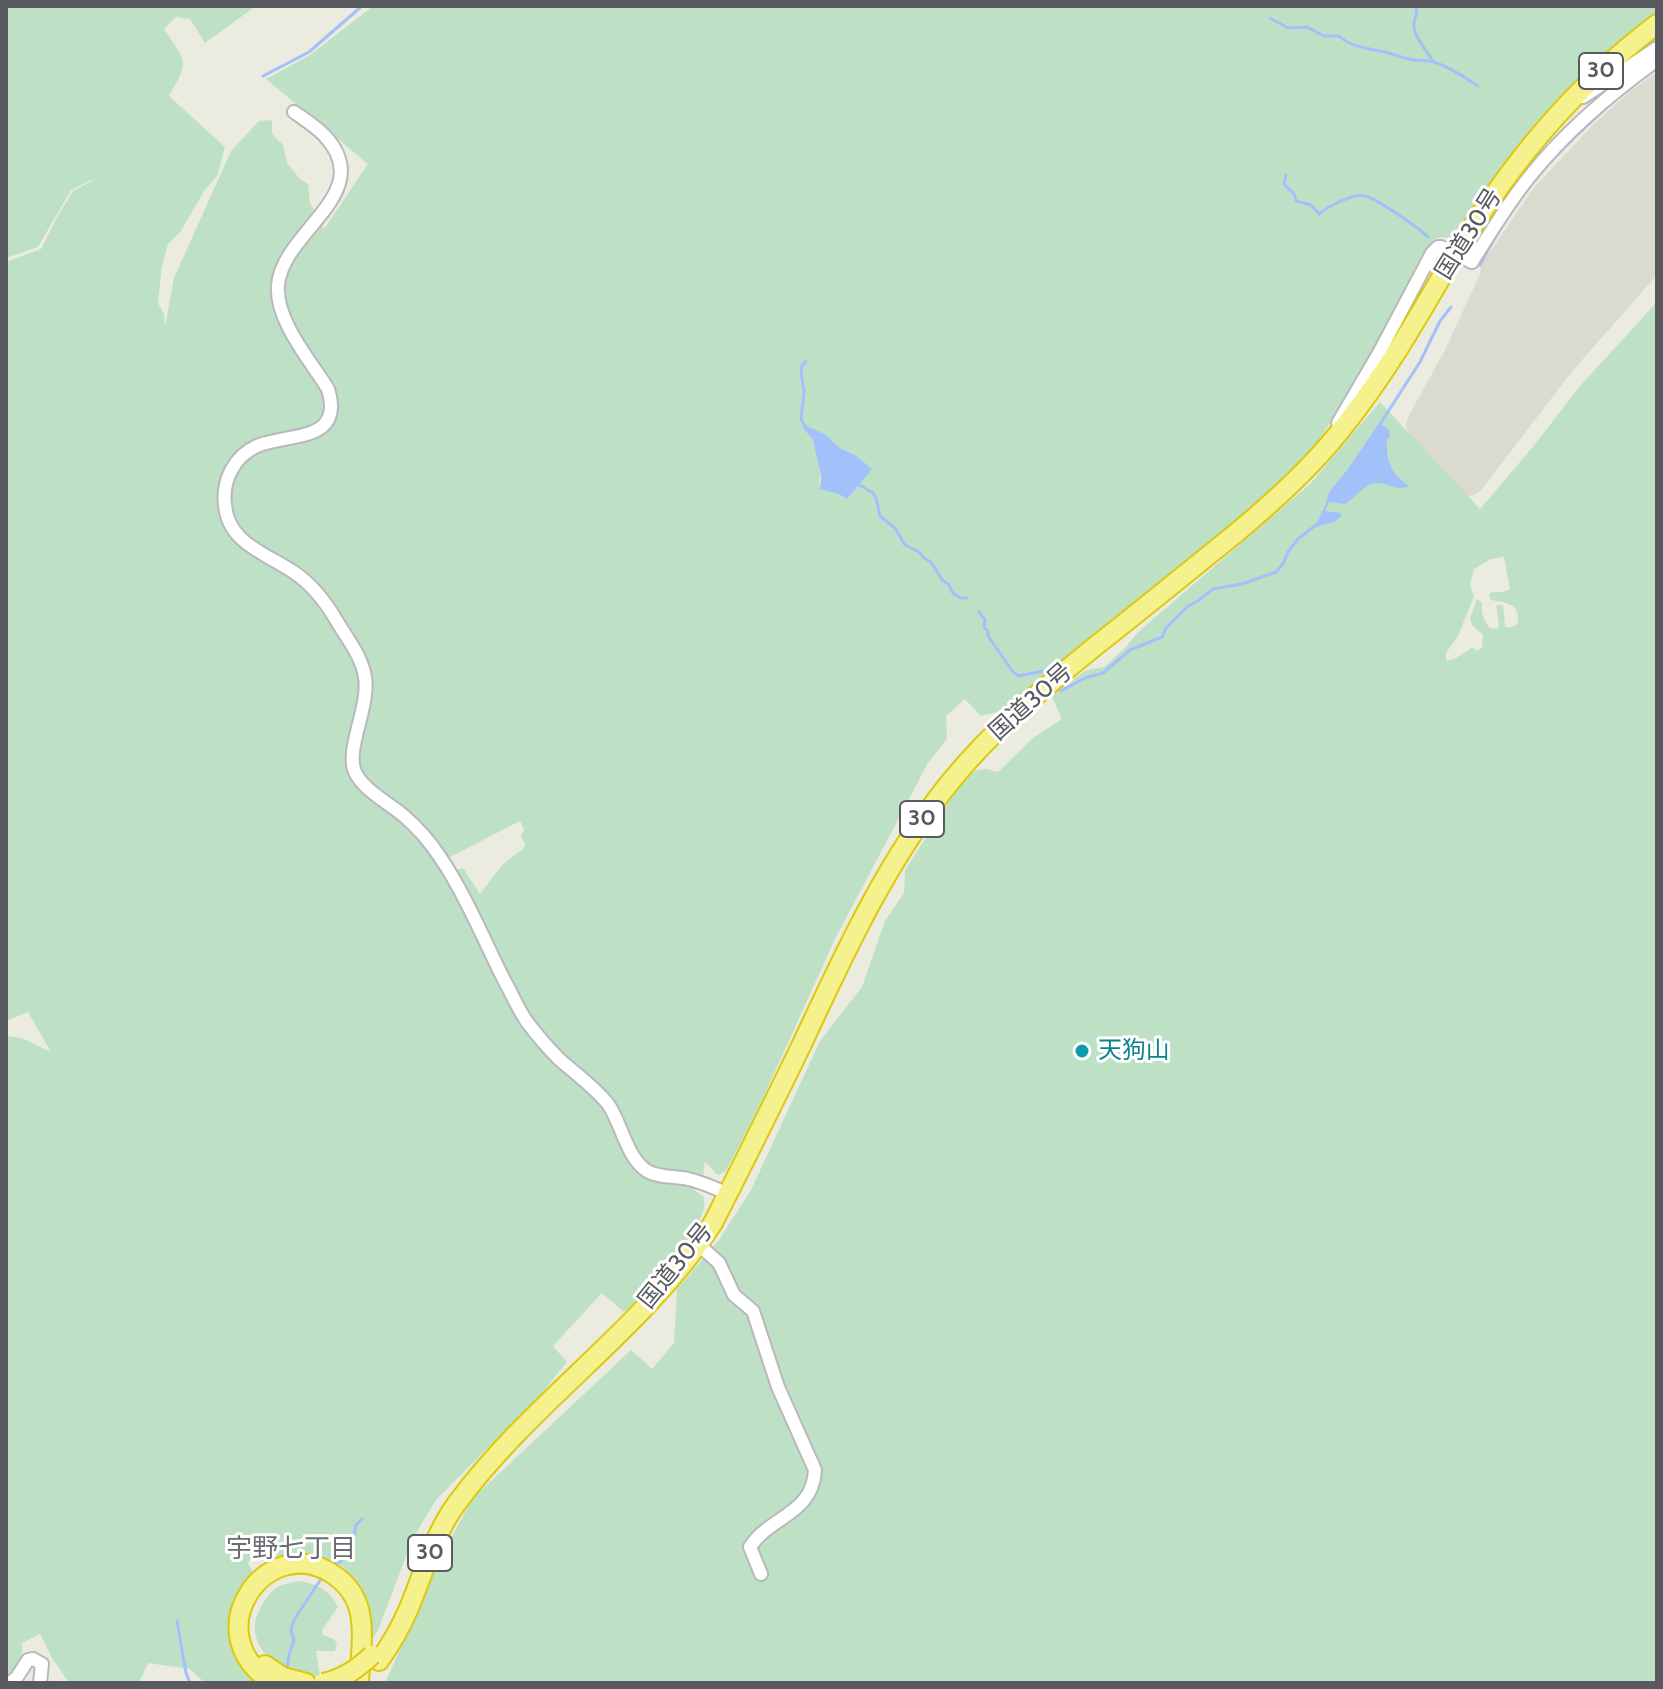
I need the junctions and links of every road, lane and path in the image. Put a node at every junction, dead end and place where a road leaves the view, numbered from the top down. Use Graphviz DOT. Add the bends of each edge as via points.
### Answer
graph roads {
  1 [pos="1657,24"];
  2 [pos="1657,48"];
  3 [pos="1657,60"];
  4 [pos="1572,99"];
  5 [pos="294,112"];
  6 [pos="1341,431"];
  7 [pos="728,1194"];
  8 [pos="699,1245"];
  9 [pos="761,1574"];
  10 [pos="245,1643"];
  11 [pos="375,1658"];
  12 [pos="10,1683"];
  13 [pos="40,1683"];
  14 [pos="274,1683"];
  15 [pos="306,1683"];
  16 [pos="323,1683"];
  17 [pos="353,1683"];
  1 -- 4 [label="highway, 国道30号 / 30"];
  2 -- 4 [label="street" via="1585,96"];
  3 -- 6 [label="street" via="1614,92 1541,163 1472,262 1441,247 1432,253 1338,423"];
  4 -- 6 [label="highway, 国道30号 / 30, bridge" via="1491,196 1400,348"];
  5 -- 7 [label="street" via="330,142 340,165 337,190 285,258 278,284 282,313 328,389 331,410 314,433 267,442 240,458 225,489 229,524 246,544 315,590 356,652 366,689 352,756 355,771 415,826 439,856 526,1021 607,1103 644,1169 699,1181"];
  6 -- 7 [label="highway, 国道30号 / 30" via="1263,511 1047,685 953,779 909,837 867,909"];
  7 -- 8 [label="highway, 国道30号 / 30"];
  8 -- 9 [label="street" via="719,1263 734,1295 753,1311 778,1387 815,1470 810,1493 758,1534 750,1547"];
  8 -- 11 [label="highway, 国道30号 / 30" via="440,1513"];
  10 -- 14 [label="highway" via="253,1668"];
  10 -- 15 [label="highway" via="273,1671"];
  10 -- 17 [label="highway, 国道30号 / 30" via="261,1592 278,1579 316,1572 345,1592"];
  11 -- 16 [label="highway, 国道30号 / 30, bridge"];
  11 -- 17 [label="highway, 国道30号 / 30"];
  12 -- 13 [label="street" via="33,1659 42,1664"];
}
